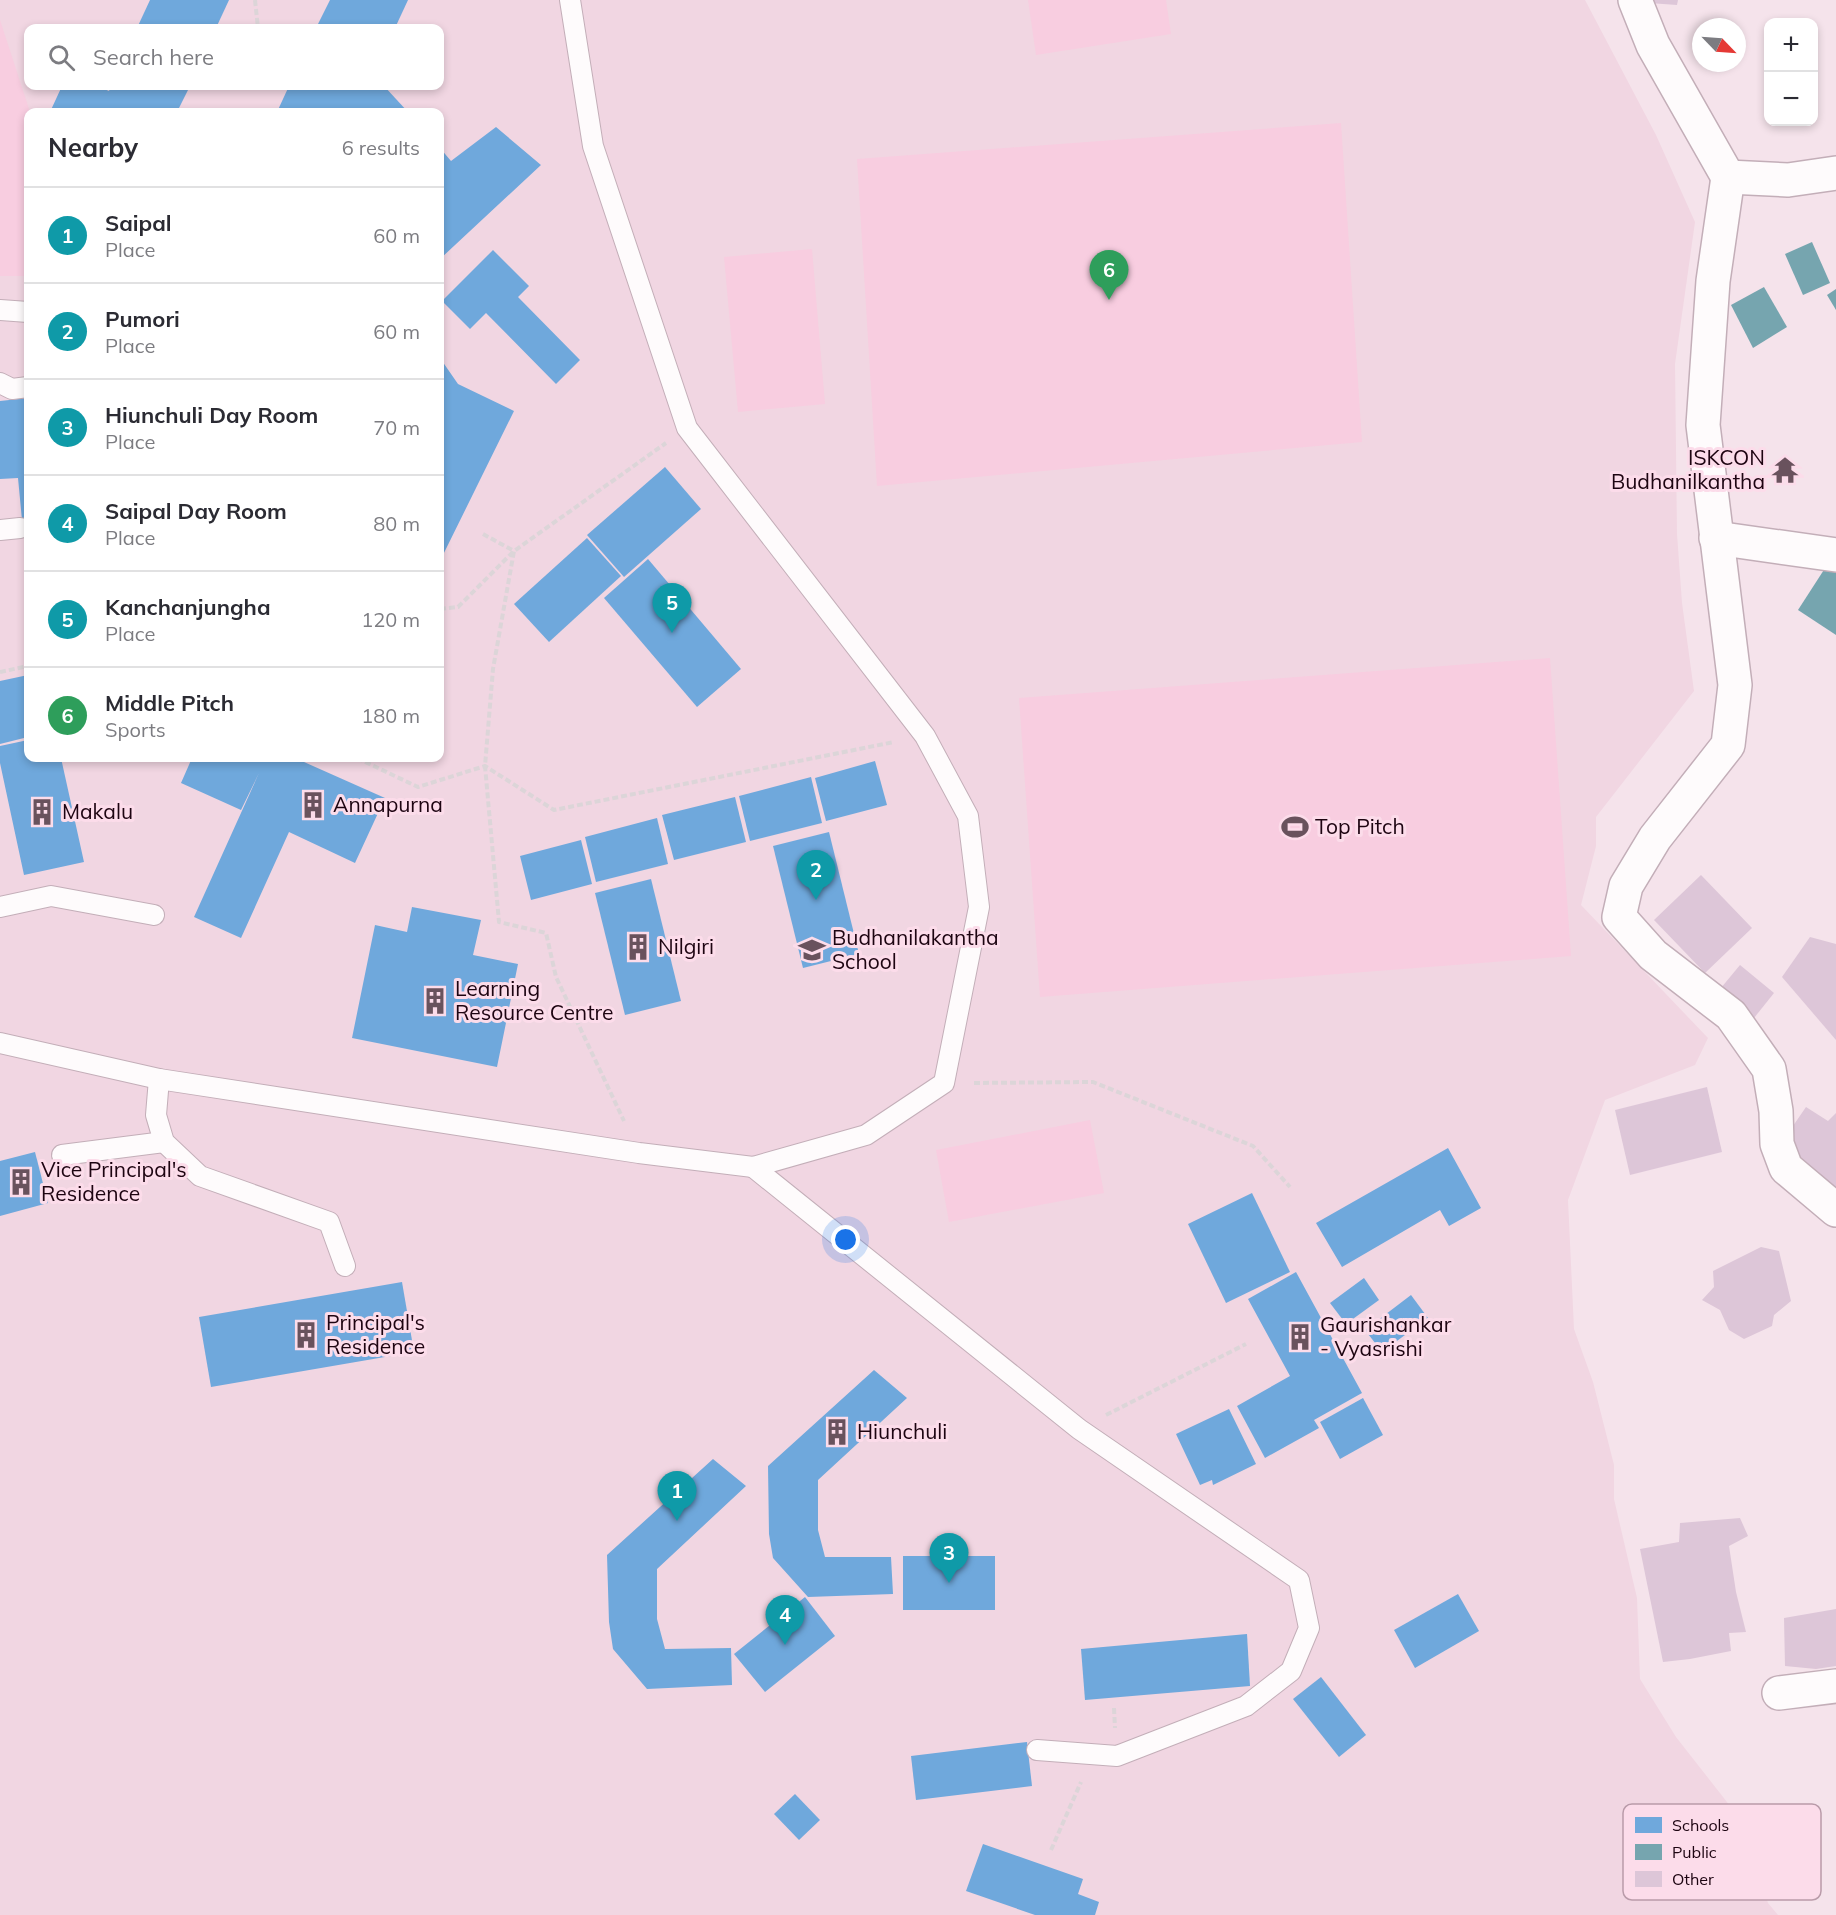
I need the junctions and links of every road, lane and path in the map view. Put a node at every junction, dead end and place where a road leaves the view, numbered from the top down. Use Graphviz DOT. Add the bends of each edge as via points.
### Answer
graph roads {
  1 [pos="255,0"];
  2 [pos="570,0"];
  3 [pos="1635,0"];
  4 [pos="258,24"];
  5 [pos="1836,173"];
  6 [pos="1728,177"];
  7 [pos="0,310"];
  8 [pos="24,312"];
  9 [pos="0,383"];
  10 [pos="24,388"];
  11 [pos="687,428"];
  12 [pos="20,528"];
  13 [pos="0,530"];
  14 [pos="483,534"];
  15 [pos="1716,538"];
  16 [pos="514,551"];
  17 [pos="1836,555"];
  18 [pos="444,609"];
  19 [pos="24,667"];
  20 [pos="0,672"];
  21 [pos="925,736"];
  22 [pos="365,762"];
  23 [pos="485,766"];
  24 [pos="0,907"];
  25 [pos="154,915"];
  26 [pos="0,1043"];
  27 [pos="159,1079"];
  28 [pos="944,1083"];
  29 [pos="164,1142"];
  30 [pos="639,1153"];
  31 [pos="62,1155"];
  32 [pos="753,1167"];
  33 [pos="1290,1187"];
  34 [pos="1836,1210"];
  35 [pos="345,1266"];
  36 [pos="1246,1344"];
  37 [pos="1079,1429"];
  38 [pos="1836,1686"];
  39 [pos="1779,1693"];
  40 [pos="1037,1750"];
  41 [pos="1093,1754"];
  42 [pos="1051,1850"];
  1 -- 4 [label="path"];
  2 -- 11 [label="lane" via="593,146"];
  3 -- 6 [label="street" via="1653,45"];
  5 -- 6 [label="street" via="1788,180"];
  6 -- 15 [label="street" via="1713,281 1703,425"];
  7 -- 8 [label="lane"];
  9 -- 10 [label="lane" via="12,389"];
  11 -- 16 [label="path"];
  11 -- 21 [label="lane"];
  12 -- 13 [label="lane"];
  14 -- 16 [label="path"];
  15 -- 17 [label="street"];
  15 -- 34 [label="street" via="1736,685 1728,745 1655,838 1626,886 1619,917 1653,955 1731,1015 1768,1069 1777,1143 1786,1168"];
  16 -- 18 [label="path" via="458,607"];
  16 -- 23 [label="path" via="493,669"];
  19 -- 20 [label="path"];
  21 -- 23 [label="path" via="554,810"];
  21 -- 28 [label="lane" via="968,816 979,907"];
  22 -- 23 [label="path" via="418,787"];
  23 -- 30 [label="path" via="499,922 546,933 556,977"];
  24 -- 25 [label="lane" via="51,896"];
  26 -- 27 [label="lane"];
  27 -- 29 [label="lane" via="156,1115"];
  27 -- 30 [label="lane"];
  28 -- 32 [label="lane" via="866,1135"];
  28 -- 33 [label="path" via="1093,1082 1253,1146"];
  29 -- 31 [label="lane"];
  29 -- 35 [label="lane" via="200,1176 329,1222"];
  30 -- 32 [label="lane"];
  32 -- 37 [label="lane"];
  36 -- 37 [label="path"];
  37 -- 41 [label="lane" via="1299,1580 1309,1628 1291,1671 1245,1706 1117,1756"];
  38 -- 39 [label="street"];
  40 -- 41 [label="lane"];
  41 -- 42 [label="path"];
}
